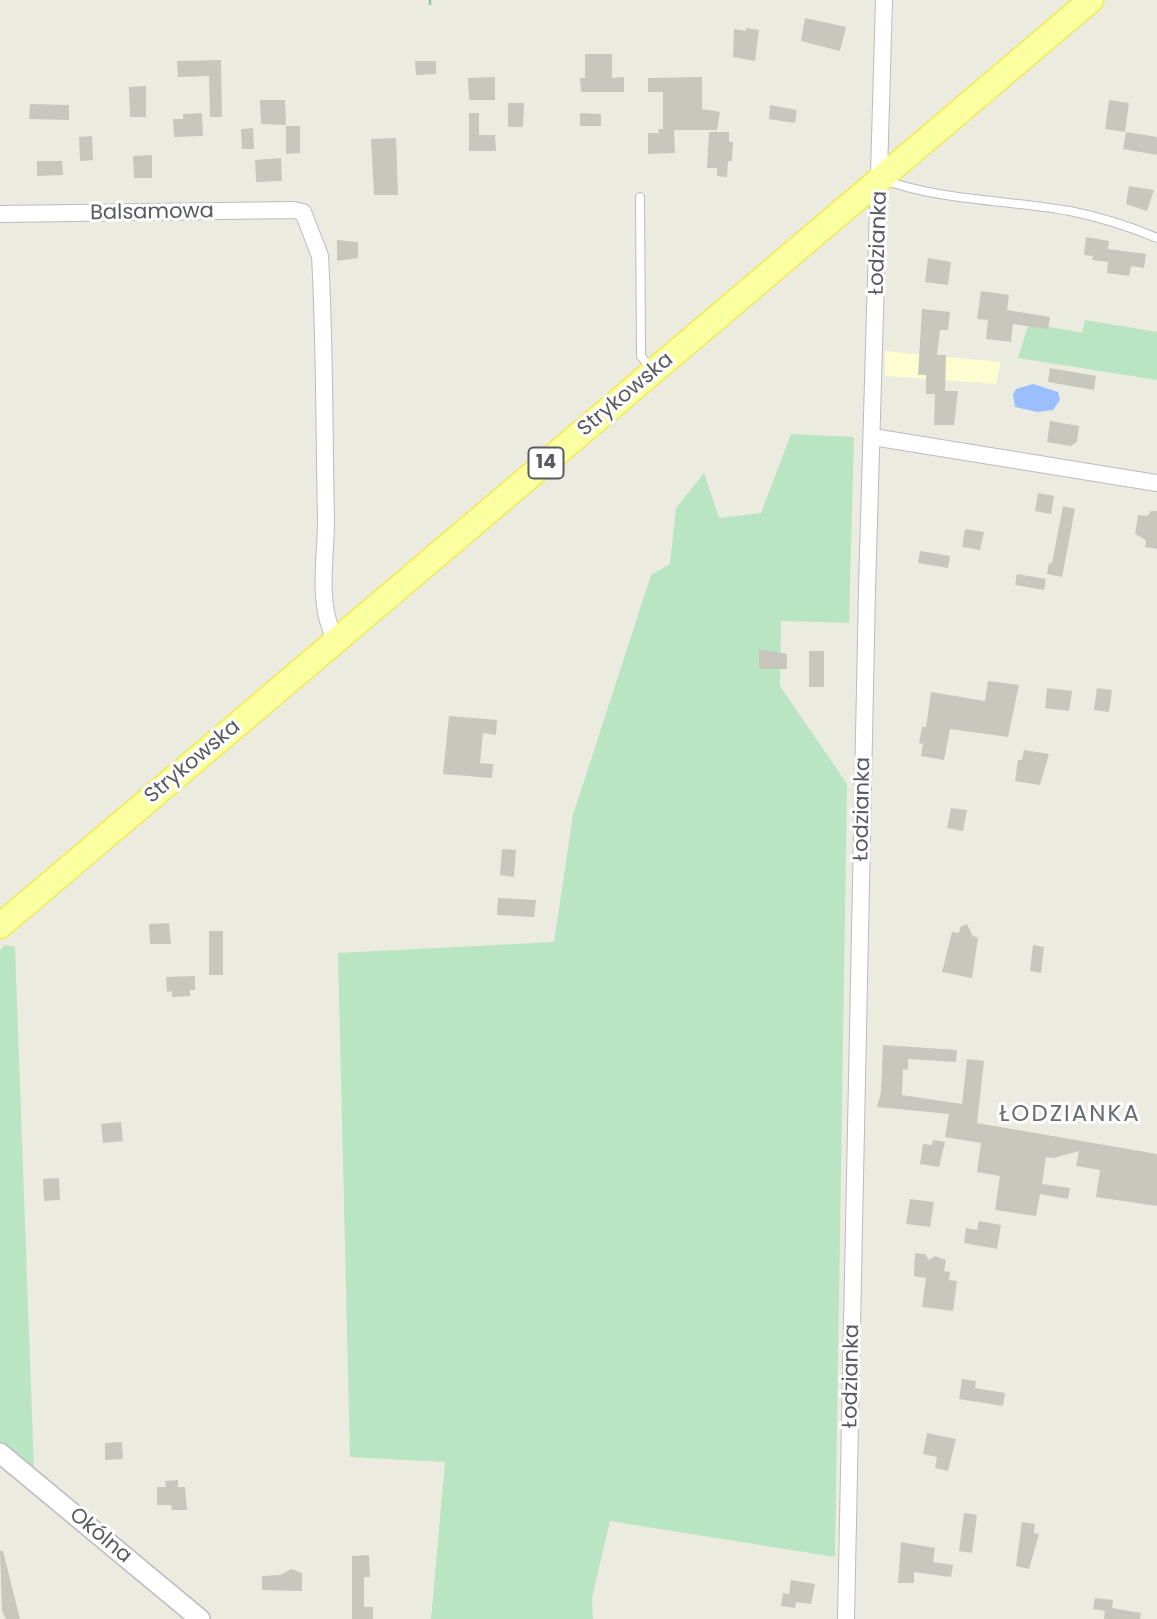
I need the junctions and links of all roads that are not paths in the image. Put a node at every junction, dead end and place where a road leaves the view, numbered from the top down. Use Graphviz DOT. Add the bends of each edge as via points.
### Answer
graph roads {
  1 [pos="884,0"];
  2 [pos="1091,0"];
  3 [pos="881,179"];
  4 [pos="640,197"];
  5 [pos="0,215"];
  6 [pos="1157,238"];
  7 [pos="654,371"];
  8 [pos="873,437"];
  9 [pos="1157,483"];
  10 [pos="336,641"];
  11 [pos="0,926"];
  12 [pos="0,1453"];
  13 [pos="200,1619"];
  14 [pos="846,1619"];
  1 -- 3 [label="street, Łodzianka"];
  2 -- 3 [label="main road, Strykowska / 14"];
  3 -- 6 [label="lane" via="948,195 1071,211"];
  3 -- 7 [label="main road, Strykowska / 14"];
  3 -- 8 [label="street, Łodzianka"];
  4 -- 7 [label="lane" via="641,356"];
  5 -- 10 [label="street, Balsamowa" via="303,212 320,256 324,604"];
  7 -- 10 [label="main road, Strykowska / 14"];
  8 -- 9 [label="street"];
  8 -- 14 [label="street, Łodzianka"];
  10 -- 11 [label="main road, Strykowska / 14"];
  12 -- 13 [label="street, Okólna"];
}
